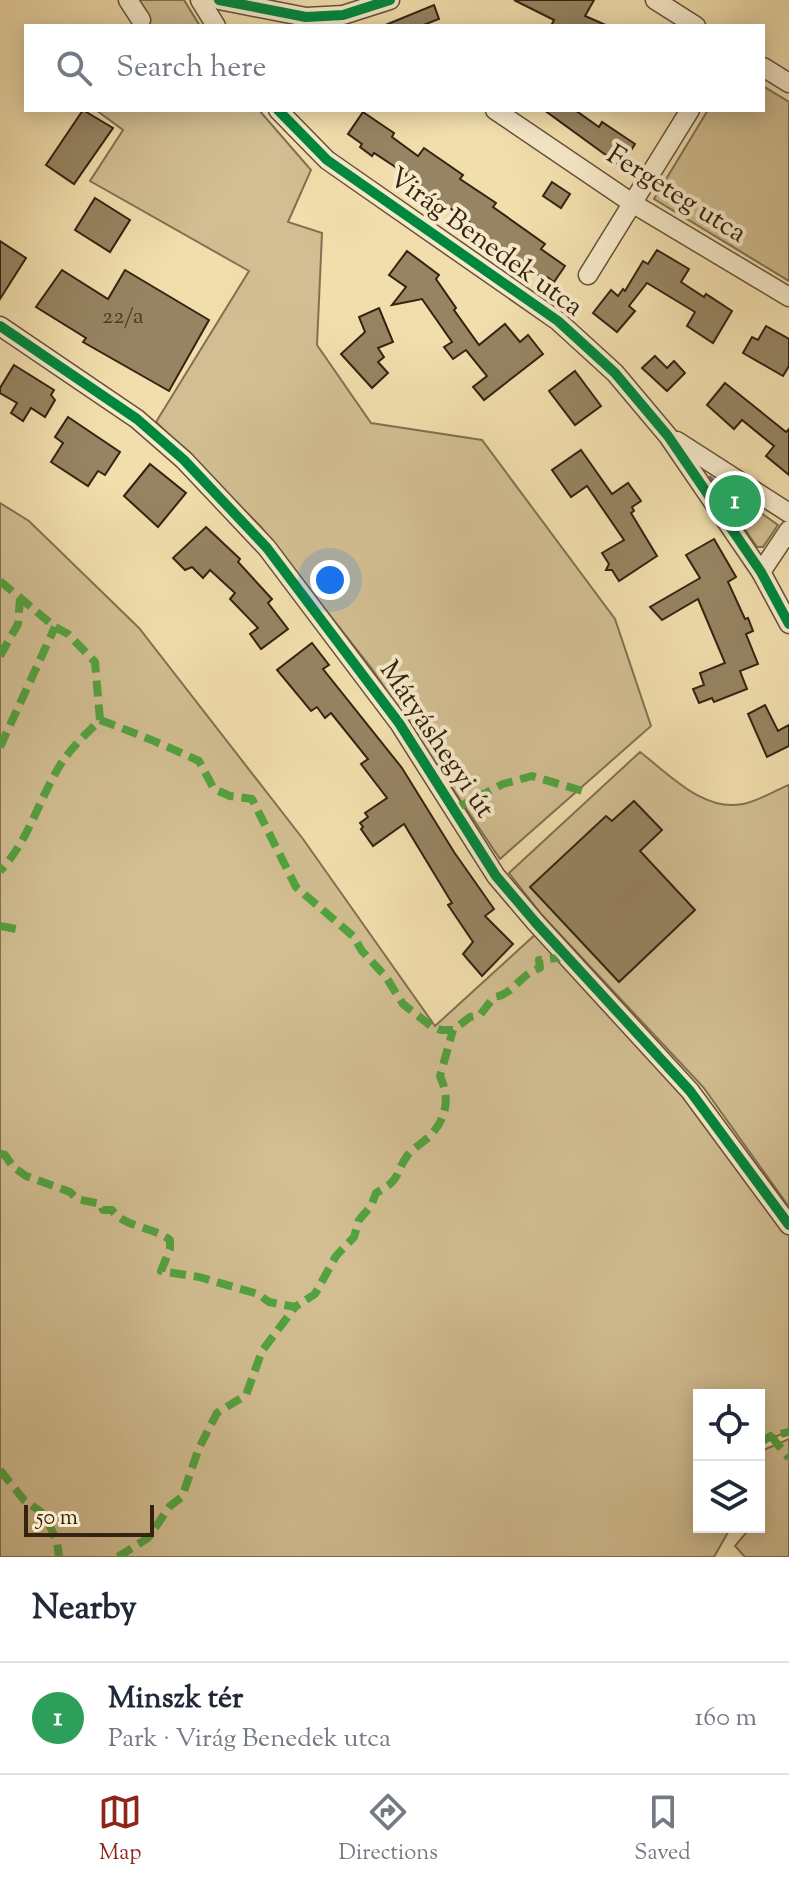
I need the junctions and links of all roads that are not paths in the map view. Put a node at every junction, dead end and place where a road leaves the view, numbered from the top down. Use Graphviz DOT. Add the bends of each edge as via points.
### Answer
graph roads {
  1 [pos="128,0"];
  2 [pos="211,0"];
  3 [pos="390,0"];
  4 [pos="655,0"];
  5 [pos="141,20"];
  6 [pos="216,24"];
  7 [pos="693,24"];
  8 [pos="765,68"];
  9 [pos="789,83"];
  10 [pos="280,112"];
  11 [pos="498,112"];
  12 [pos="689,112"];
  13 [pos="632,203"];
  14 [pos="588,275"];
  15 [pos="789,297"];
  16 [pos="0,326"];
  17 [pos="668,436"];
  18 [pos="789,513"];
  19 [pos="789,530"];
  20 [pos="761,572"];
  21 [pos="789,624"];
  22 [pos="789,1225"];
  1 -- 5 [label="street"];
  2 -- 3 [label="street" via="306,17 343,15"];
  2 -- 6 [label="street"];
  4 -- 7 [label="street"];
  8 -- 9 [label="street"];
  10 -- 17 [label="street, Virág Benedek utca" via="327,160 558,321 615,373"];
  11 -- 13 [label="street, Fergeteg utca"];
  12 -- 13 [label="street"];
  13 -- 14 [label="street"];
  13 -- 15 [label="street, Fergeteg utca"];
  16 -- 22 [label="street, Mátyáshegyi út" via="137,419 184,460 267,548 399,723 496,876 690,1091"];
  17 -- 18 [label="street"];
  17 -- 20 [label="street, Virág Benedek utca"];
  19 -- 20 [label="street"];
  20 -- 21 [label="street, Virág Benedek utca"];
}
